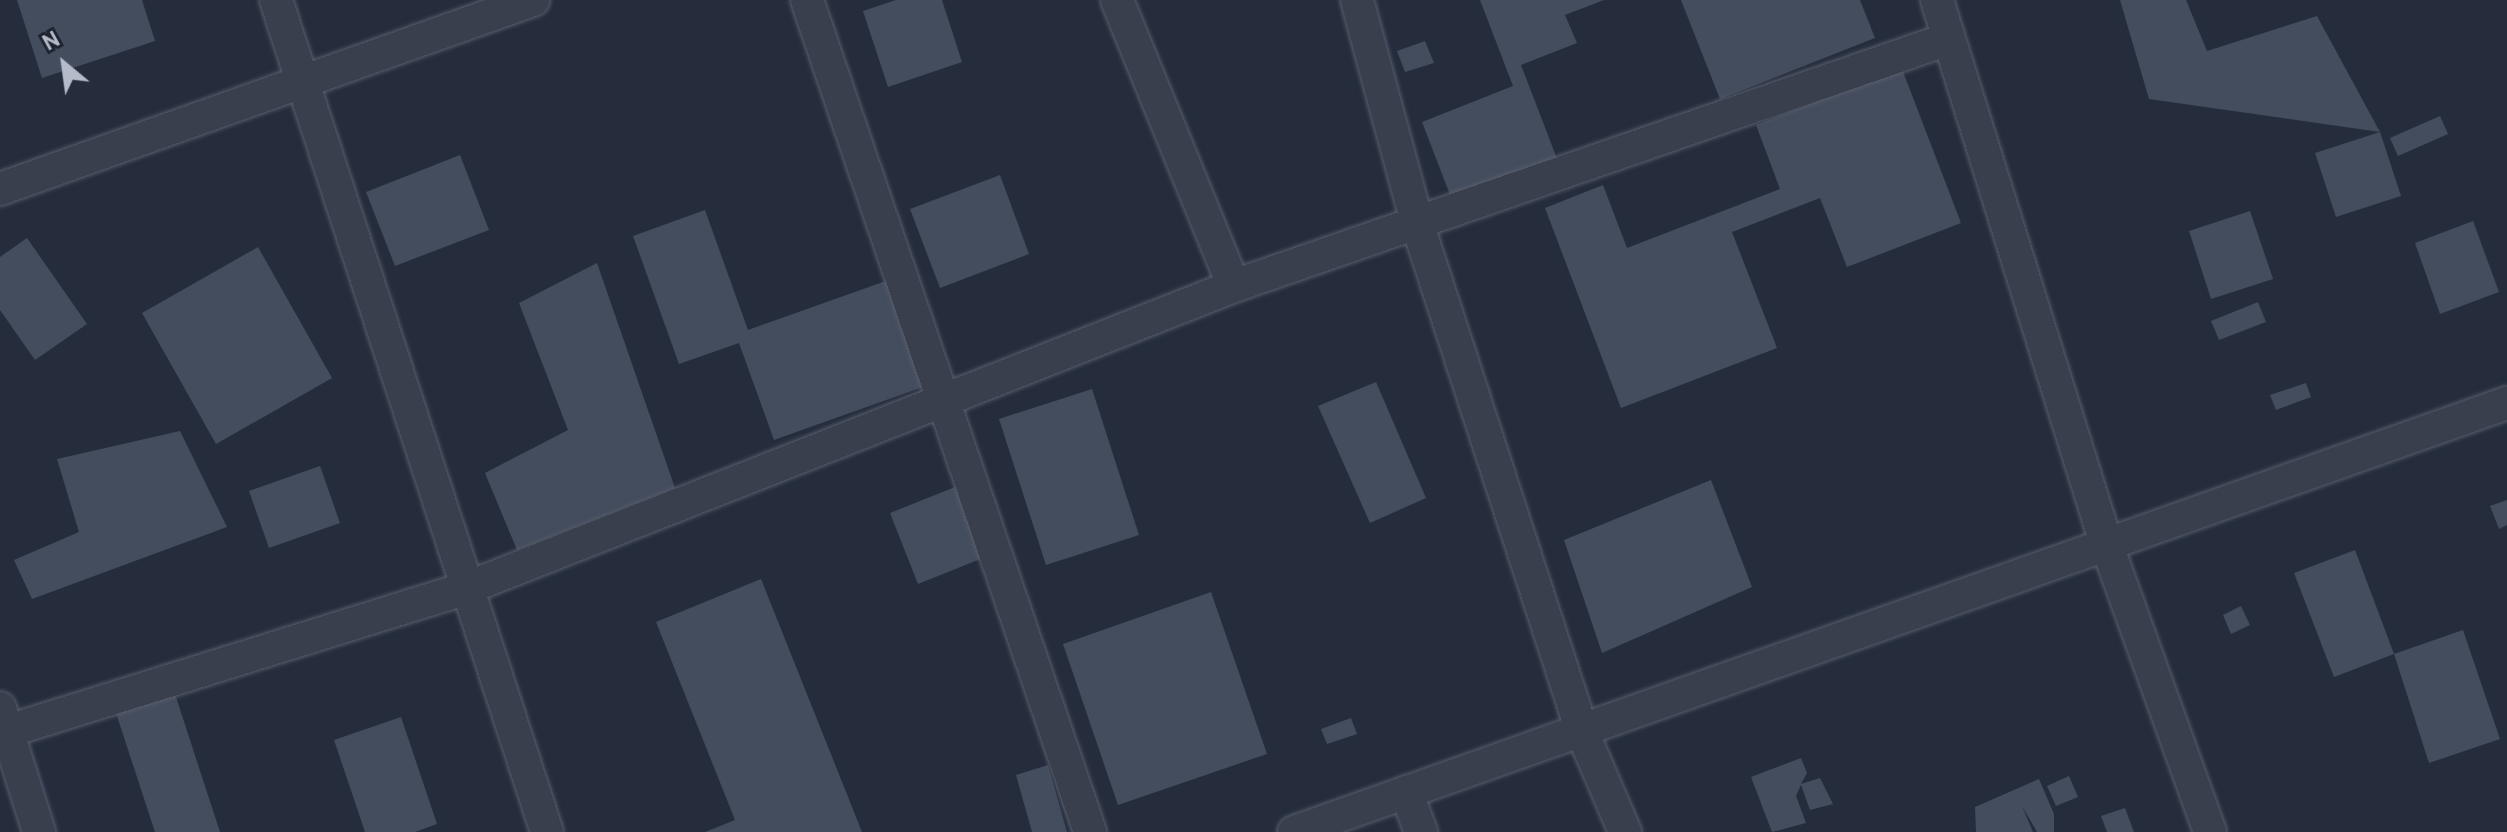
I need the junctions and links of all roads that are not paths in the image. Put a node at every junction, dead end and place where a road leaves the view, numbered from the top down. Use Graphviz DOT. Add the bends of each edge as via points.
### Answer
graph roads {
  1 [pos="276,0"];
  2 [pos="533,0"];
  3 [pos="807,0"];
  4 [pos="1117,0"];
  5 [pos="1357,0"];
  6 [pos="1937,0"];
  7 [pos="1948,39"];
  8 [pos="302,82"];
  9 [pos="0,189"];
  10 [pos="1418,226"];
  11 [pos="1234,286"];
  12 [pos="947,402"];
  13 [pos="2507,403"];
  14 [pos="2106,543"];
  15 [pos="467,588"];
  16 [pos="4,719"];
  17 [pos="1583,734"];
  18 [pos="1406,792"];
  19 [pos="39,832"];
  20 [pos="547,832"];
  21 [pos="1090,832"];
  22 [pos="1294,832"];
  23 [pos="1421,832"];
  24 [pos="1625,832"];
  25 [pos="2210,832"];
  1 -- 8 [label="street"];
  2 -- 8 [label="street"];
  3 -- 12 [label="street"];
  4 -- 11 [label="street"];
  5 -- 10 [label="street"];
  6 -- 7 [label="street"];
  7 -- 10 [label="street"];
  7 -- 14 [label="street"];
  8 -- 9 [label="street"];
  8 -- 15 [label="street"];
  10 -- 11 [label="street"];
  10 -- 17 [label="street"];
  11 -- 12 [label="street"];
  12 -- 15 [label="street"];
  12 -- 21 [label="street"];
  13 -- 14 [label="street"];
  14 -- 17 [label="street"];
  14 -- 25 [label="street"];
  15 -- 16 [label="street"];
  15 -- 20 [label="street"];
  16 -- 19 [label="street"];
  17 -- 18 [label="street"];
  17 -- 24 [label="street"];
  18 -- 22 [label="street"];
  18 -- 23 [label="street"];
}
